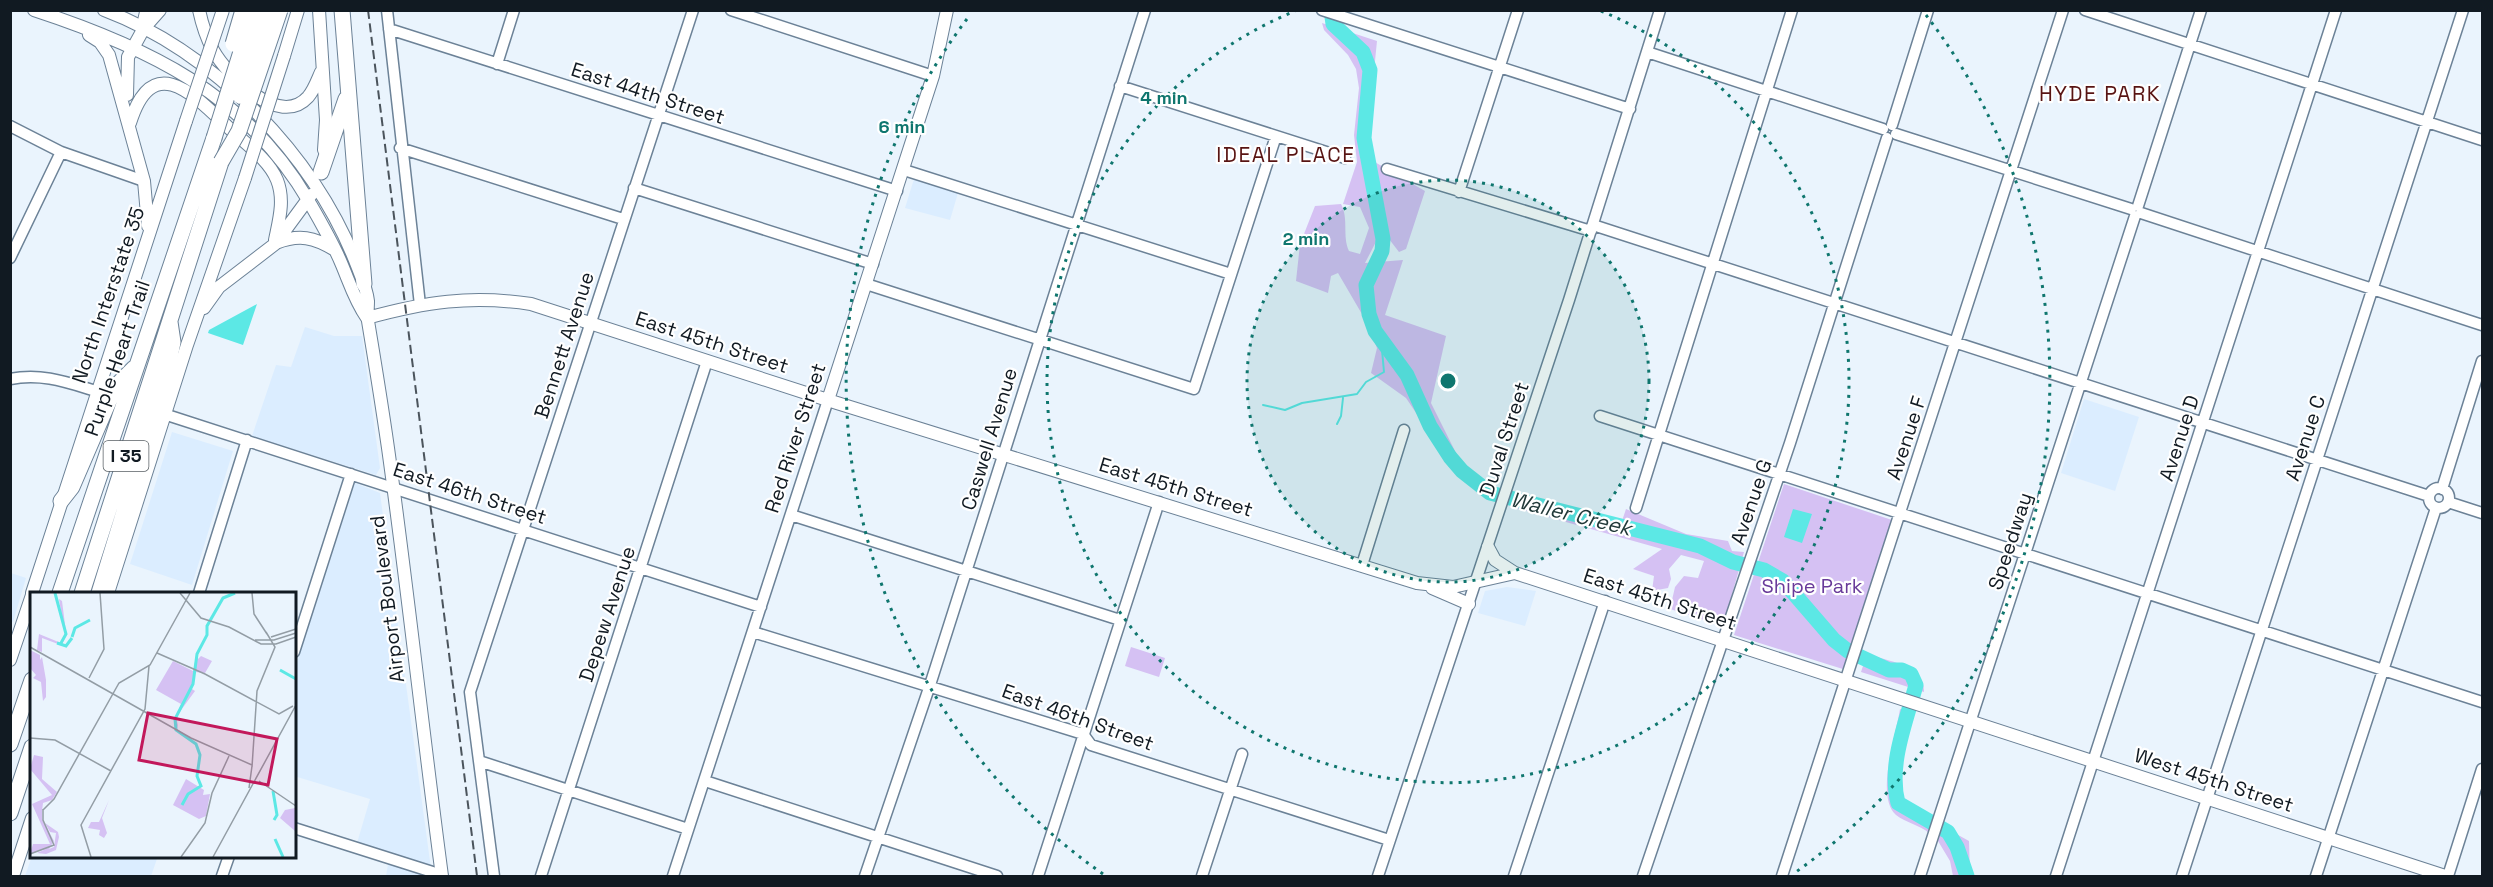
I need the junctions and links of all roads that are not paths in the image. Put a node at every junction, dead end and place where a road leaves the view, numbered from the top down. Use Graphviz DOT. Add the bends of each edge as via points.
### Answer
graph roads {
  1 [pos="34,10"];
  2 [pos="104,10"];
  3 [pos="148,10"];
  4 [pos="160,10"];
  5 [pos="199,10"];
  6 [pos="223,10"];
  7 [pos="243,10"];
  8 [pos="254,10"];
  9 [pos="266,10"];
  10 [pos="280,10"];
  11 [pos="298,10"];
  12 [pos="319,10"];
  13 [pos="342,10"];
  14 [pos="387,10"];
  15 [pos="514,10"];
  16 [pos="693,10"];
  17 [pos="731,10"];
  18 [pos="947,10"];
  19 [pos="1145,10"];
  20 [pos="1322,10"];
  21 [pos="1518,10"];
  22 [pos="1660,10"];
  23 [pos="1792,10"];
  24 [pos="1928,10"];
  25 [pos="2063,10"];
  26 [pos="2085,10"];
  27 [pos="2200,10"];
  28 [pos="2336,10"];
  29 [pos="2463,10"];
  30 [pos="71,22"];
  31 [pos="144,28"];
  32 [pos="389,29"];
  33 [pos="2189,45"];
  34 [pos="133,46"];
  35 [pos="1647,52"];
  36 [pos="497,64"];
  37 [pos="1499,68"];
  38 [pos="321,71"];
  39 [pos="933,76"];
  40 [pos="1120,86"];
  41 [pos="2312,86"];
  42 [pos="1765,91"];
  43 [pos="348,92"];
  44 [pos="1630,109"];
  45 [pos="657,115"];
  46 [pos="2427,122"];
  47 [pos="130,123"];
  48 [pos="10,126"];
  49 [pos="1890,132"];
  50 [pos="1276,136"];
  51 [pos="2482,140"];
  52 [pos="213,141"];
  53 [pos="400,148"];
  54 [pos="61,152"];
  55 [pos="1345,158"];
  56 [pos="221,162"];
  57 [pos="1387,168"];
  58 [pos="904,170"];
  59 [pos="2012,171"];
  60 [pos="319,180"];
  61 [pos="144,181"];
  62 [pos="634,188"];
  63 [pos="897,191"];
  64 [pos="1459,192"];
  65 [pos="308,200"];
  66 [pos="2136,211"];
  67 [pos="624,219"];
  68 [pos="1076,224"];
  69 [pos="1592,228"];
  70 [pos="147,238"];
  71 [pos="275,244"];
  72 [pos="335,250"];
  73 [pos="2258,253"];
  74 [pos="10,258"];
  75 [pos="1711,263"];
  76 [pos="873,264"];
  77 [pos="1232,274"];
  78 [pos="364,284"];
  79 [pos="866,284"];
  80 [pos="2372,290"];
  81 [pos="1833,303"];
  82 [pos="420,305"];
  83 [pos="170,318"];
  84 [pos="196,318"];
  85 [pos="367,318"];
  86 [pos="590,324"];
  87 [pos="2482,325"];
  88 [pos="1038,339"];
  89 [pos="1956,342"];
  90 [pos="2482,361"];
  91 [pos="707,362"];
  92 [pos="136,366"];
  93 [pos="10,379"];
  94 [pos="2079,382"];
  95 [pos="96,392"];
  96 [pos="828,400"];
  97 [pos="167,415"];
  98 [pos="1599,416"];
  99 [pos="2203,422"];
  100 [pos="1404,430"];
  101 [pos="1657,434"];
  102 [pos="247,440"];
  103 [pos="1004,454"];
  104 [pos="2318,459"];
  105 [pos="351,474"];
  106 [pos="1778,474"];
  107 [pos="393,487"];
  108 [pos="2442,489"];
  109 [pos="2429,496"];
  110 [pos="61,501"];
  111 [pos="1159,502"];
  112 [pos="2448,502"];
  113 [pos="1636,508"];
  114 [pos="2436,508"];
  115 [pos="1901,513"];
  116 [pos="2482,513"];
  117 [pos="790,515"];
  118 [pos="523,529"];
  119 [pos="1488,547"];
  120 [pos="2025,554"];
  121 [pos="1362,565"];
  122 [pos="641,568"];
  123 [pos="966,571"];
  124 [pos="1515,573"];
  125 [pos="1477,582"];
  126 [pos="1429,586"];
  127 [pos="33,592"];
  128 [pos="60,592"];
  129 [pos="82,592"];
  130 [pos="99,592"];
  131 [pos="108,592"];
  132 [pos="199,592"];
  133 [pos="2147,593"];
  134 [pos="30,600"];
  135 [pos="1605,601"];
  136 [pos="1469,604"];
  137 [pos="761,607"];
  138 [pos="1120,620"];
  139 [pos="2262,630"];
  140 [pos="753,632"];
  141 [pos="1722,639"];
  142 [pos="296,646"];
  143 [pos="10,660"];
  144 [pos="2382,669"];
  145 [pos="1847,680"];
  146 [pos="930,685"];
  147 [pos="30,686"];
  148 [pos="2482,702"];
  149 [pos="1971,720"];
  150 [pos="1083,734"];
  151 [pos="10,744"];
  152 [pos="30,753"];
  153 [pos="1242,754"];
  154 [pos="478,761"];
  155 [pos="2093,761"];
  156 [pos="2482,769"];
  157 [pos="705,781"];
  158 [pos="1230,789"];
  159 [pos="571,790"];
  160 [pos="2207,798"];
  161 [pos="10,813"];
  162 [pos="30,824"];
  163 [pos="296,829"];
  164 [pos="688,829"];
  165 [pos="879,836"];
  166 [pos="2328,838"];
  167 [pos="1389,840"];
  168 [pos="228,857"];
  169 [pos="13,876"];
  170 [pos="222,876"];
  171 [pos="442,876"];
  172 [pos="494,876"];
  173 [pos="541,876"];
  174 [pos="673,876"];
  175 [pos="865,876"];
  176 [pos="997,876"];
  177 [pos="1038,876"];
  178 [pos="1202,876"];
  179 [pos="1378,876"];
  180 [pos="1514,876"];
  181 [pos="1643,876"];
  182 [pos="1782,876"];
  183 [pos="1920,876"];
  184 [pos="2056,876"];
  185 [pos="2182,876"];
  186 [pos="2316,876"];
  187 [pos="2447,876"];
  1 -- 30 [label="main road, Airport Boulevard"];
  2 -- 31 [label="main road, Airport Boulevard"];
  3 -- 31 [label="highway"];
  4 -- 31 [label="main road"];
  5 -- 38 [label="main road" via="213,51 236,81 260,98 282,107 301,103 313,92"];
  6 -- 70 [label="main road, North Interstate 35, bridge"];
  7 -- 52 [label="highway, Purple Heart Trail / I 35, bridge" via="213,117"];
  8 -- 52 [label="highway, Purple Heart Trail / I 35, bridge"];
  9 -- 56 [label="highway, Purple Heart Trail / I 35, bridge"];
  10 -- 56 [label="highway, Purple Heart Trail / I 35, bridge" via="239,131"];
  11 -- 84 [label="main road, bridge"];
  12 -- 38 [label="main road"];
  13 -- 43 [label="highway"];
  14 -- 32 [label="street"];
  15 -- 36 [label="street"];
  16 -- 45 [label="street, Bennett Avenue"];
  17 -- 39 [label="street"];
  18 -- 39 [label="main road, Red River Street"];
  19 -- 40 [label="street, Caswell Avenue"];
  20 -- 37 [label="street"];
  21 -- 37 [label="street"];
  22 -- 35 [label="street, Duval Street"];
  23 -- 42 [label="street"];
  24 -- 49 [label="street, Avenue G"];
  25 -- 59 [label="street, Avenue F"];
  26 -- 33 [label="street"];
  27 -- 33 [label="street, Speedway"];
  28 -- 41 [label="street, Avenue D"];
  29 -- 46 [label="street, Avenue C"];
  30 -- 34 [label="main road, Airport Boulevard"];
  30 -- 47 [label="main road" via="100,42 109,55"];
  31 -- 34 [label="main road"];
  31 -- 60 [label="main road, Airport Boulevard" via="206,70 257,114"];
  32 -- 36 [label="street, East 44th Street"];
  32 -- 53 [label="street"];
  33 -- 41 [label="street"];
  33 -- 66 [label="street, Speedway"];
  34 -- 47 [label="main road" via="126,71"];
  34 -- 65 [label="main road, Airport Boulevard" via="178,69 242,119 281,162"];
  35 -- 42 [label="street"];
  35 -- 44 [label="street, Duval Street"];
  36 -- 45 [label="street, East 44th Street"];
  37 -- 44 [label="street"];
  37 -- 64 [label="street"];
  38 -- 60 [label="main road" via="326,120"];
  39 -- 58 [label="main road, Red River Street"];
  40 -- 50 [label="street"];
  40 -- 68 [label="street, Caswell Avenue"];
  41 -- 46 [label="street"];
  41 -- 73 [label="street, Avenue D"];
  42 -- 49 [label="street"];
  42 -- 75 [label="street"];
  43 -- 60 [label="highway"];
  43 -- 78 [label="highway"];
  44 -- 69 [label="street, Duval Street"];
  45 -- 62 [label="street, Bennett Avenue"];
  45 -- 63 [label="street, East 44th Street"];
  46 -- 51 [label="street"];
  46 -- 80 [label="street, Avenue C"];
  47 -- 61 [label="main road"];
  47 -- 71 [label="main road" via="142,94 157,86 182,87 202,103 262,159 276,178 281,201"];
  48 -- 54 [label="street"];
  49 -- 59 [label="street"];
  49 -- 81 [label="street, Avenue G"];
  50 -- 55 [label="street"];
  50 -- 77 [label="street"];
  52 -- 92 [label="highway, Purple Heart Trail / I 35"];
  53 -- 67 [label="street"];
  53 -- 82 [label="street"];
  54 -- 61 [label="street"];
  54 -- 74 [label="street"];
  56 -- 83 [label="highway, Purple Heart Trail / I 35"];
  57 -- 64 [label="street"];
  58 -- 63 [label="main road, Red River Street"];
  58 -- 68 [label="street"];
  59 -- 66 [label="street"];
  59 -- 89 [label="street, Avenue F"];
  60 -- 65 [label="main road"];
  60 -- 78 [label="main road, Airport Boulevard"];
  61 -- 70 [label="main road"];
  62 -- 67 [label="street, Bennett Avenue"];
  62 -- 76 [label="street"];
  63 -- 76 [label="main road, Red River Street"];
  64 -- 69 [label="street"];
  65 -- 71 [label="main road"];
  65 -- 72 [label="main road, Airport Boulevard"];
  66 -- 73 [label="street"];
  66 -- 94 [label="street, Speedway"];
  67 -- 86 [label="street, Bennett Avenue"];
  68 -- 77 [label="street"];
  68 -- 88 [label="street, Caswell Avenue"];
  69 -- 75 [label="street"];
  69 -- 119 [label="street, Duval Street"];
  70 -- 95 [label="main road, North Interstate 35"];
  71 -- 72 [label="main road" via="307,236"];
  71 -- 84 [label="main road" via="219,287"];
  72 -- 85 [label="main road, Airport Boulevard" via="356,302"];
  73 -- 80 [label="street"];
  73 -- 99 [label="street, Avenue D"];
  75 -- 81 [label="street"];
  75 -- 101 [label="street"];
  76 -- 79 [label="main road, Red River Street"];
  77 -- 88 [label="street" via="1194,389"];
  78 -- 85 [label="main road, Airport Boulevard"];
  79 -- 88 [label="street"];
  79 -- 96 [label="main road, Red River Street"];
  80 -- 87 [label="street"];
  80 -- 104 [label="street, Avenue C"];
  81 -- 89 [label="street"];
  81 -- 106 [label="street, Avenue G"];
  82 -- 85 [label="main road, East 45th Street"];
  82 -- 86 [label="main road, East 45th Street" via="450,300 502,300 531,304"];
  83 -- 129 [label="highway, Purple Heart Trail / I 35"];
  83 -- 130 [label="highway" via="173,342 168,372"];
  84 -- 97 [label="main road"];
  85 -- 107 [label="main road, Airport Boulevard"];
  86 -- 91 [label="main road, East 45th Street"];
  86 -- 118 [label="street, Bennett Avenue"];
  88 -- 103 [label="street, Caswell Avenue"];
  89 -- 94 [label="street"];
  89 -- 115 [label="street, Avenue F"];
  90 -- 108 [label="street"];
  91 -- 96 [label="main road, East 45th Street"];
  91 -- 122 [label="street, Depew Avenue"];
  92 -- 110 [label="highway" via="115,387 72,487"];
  92 -- 128 [label="highway, Purple Heart Trail / I 35"];
  93 -- 95 [label="street" via="32,375 54,378"];
  94 -- 99 [label="street"];
  94 -- 120 [label="street, Speedway"];
  95 -- 110 [label="main road, North Interstate 35"];
  96 -- 103 [label="main road, East 45th Street"];
  96 -- 117 [label="street, Red River Street"];
  97 -- 102 [label="street, East 46th Street"];
  97 -- 131 [label="main road"];
  98 -- 101 [label="street"];
  99 -- 104 [label="street"];
  99 -- 133 [label="street, Avenue D"];
  100 -- 121 [label="street"];
  101 -- 106 [label="street"];
  101 -- 113 [label="street"];
  102 -- 105 [label="street, East 46th Street"];
  102 -- 132 [label="street"];
  103 -- 111 [label="main road, East 45th Street"];
  103 -- 123 [label="street, Caswell Avenue"];
  104 -- 109 [label="street"];
  104 -- 139 [label="street, Avenue C"];
  105 -- 107 [label="street, East 46th Street"];
  105 -- 142 [label="street"];
  106 -- 115 [label="street"];
  106 -- 141 [label="street, Avenue G"];
  107 -- 118 [label="street, East 46th Street"];
  107 -- 171 [label="main road, Airport Boulevard"];
  108 -- 109 [label="street"];
  108 -- 112 [label="street"];
  109 -- 114 [label="street" via="2429,502"];
  110 -- 127 [label="main road, North Interstate 35"];
  111 -- 121 [label="main road, East 45th Street"];
  111 -- 138 [label="street"];
  112 -- 114 [label="street"];
  112 -- 116 [label="street"];
  114 -- 144 [label="street"];
  115 -- 120 [label="street"];
  115 -- 145 [label="street, Avenue F"];
  117 -- 123 [label="street"];
  117 -- 137 [label="street, Red River Street"];
  118 -- 122 [label="street, East 46th Street"];
  118 -- 154 [label="street, Bennett Avenue" via="470,692"];
  119 -- 124 [label="main road" via="1495,560"];
  119 -- 125 [label="street, Duval Street"];
  120 -- 133 [label="street"];
  120 -- 149 [label="street, Speedway"];
  121 -- 126 [label="main road, East 45th Street"];
  122 -- 137 [label="street, East 46th Street"];
  122 -- 159 [label="street, Depew Avenue"];
  123 -- 138 [label="street"];
  123 -- 146 [label="street, Caswell Avenue"];
  124 -- 125 [label="main road, East 45th Street"];
  124 -- 135 [label="main road, East 45th Street"];
  125 -- 126 [label="main road, East 45th Street"];
  125 -- 136 [label="street, Duval Street"];
  126 -- 136 [label="main road"];
  133 -- 139 [label="street"];
  133 -- 155 [label="street, Avenue D"];
  134 -- 143 [label="main road, North Interstate 35"];
  135 -- 141 [label="main road, East 45th Street"];
  135 -- 180 [label="street"];
  136 -- 167 [label="street, Duval Street"];
  137 -- 140 [label="street, Red River Street"];
  138 -- 150 [label="street"];
  139 -- 144 [label="street"];
  139 -- 160 [label="street, Avenue C"];
  140 -- 146 [label="street, East 46th Street"];
  140 -- 157 [label="street, Red River Street"];
  141 -- 145 [label="main road, East 45th Street"];
  141 -- 181 [label="street, Avenue G"];
  144 -- 148 [label="street"];
  144 -- 166 [label="street"];
  145 -- 149 [label="main road, East 45th Street"];
  145 -- 182 [label="street, Avenue F"];
  146 -- 150 [label="street, East 46th Street"];
  146 -- 165 [label="street, Caswell Avenue"];
  147 -- 151 [label="highway"];
  149 -- 155 [label="main road, West 45th Street"];
  149 -- 183 [label="street, Speedway"];
  150 -- 158 [label="street, East 46th Street" via="1091,745"];
  150 -- 177 [label="street"];
  152 -- 161 [label="highway"];
  153 -- 158 [label="street"];
  154 -- 159 [label="street"];
  154 -- 172 [label="street"];
  155 -- 160 [label="main road, West 45th Street"];
  155 -- 184 [label="street, Avenue D"];
  156 -- 187 [label="street"];
  157 -- 164 [label="street, Red River Street"];
  157 -- 165 [label="street"];
  158 -- 167 [label="street, East 46th Street"];
  158 -- 178 [label="street"];
  159 -- 164 [label="street"];
  159 -- 173 [label="street, Depew Avenue"];
  160 -- 166 [label="main road, West 45th Street"];
  160 -- 185 [label="street, Avenue C"];
  162 -- 169 [label="main road"];
  163 -- 171 [label="street"];
  164 -- 174 [label="street, Red River Street"];
  165 -- 175 [label="street, Caswell Avenue"];
  165 -- 176 [label="street"];
  166 -- 186 [label="street"];
  166 -- 187 [label="main road, West 45th Street"];
  167 -- 179 [label="street, Duval Street"];
  168 -- 170 [label="street"];
}
